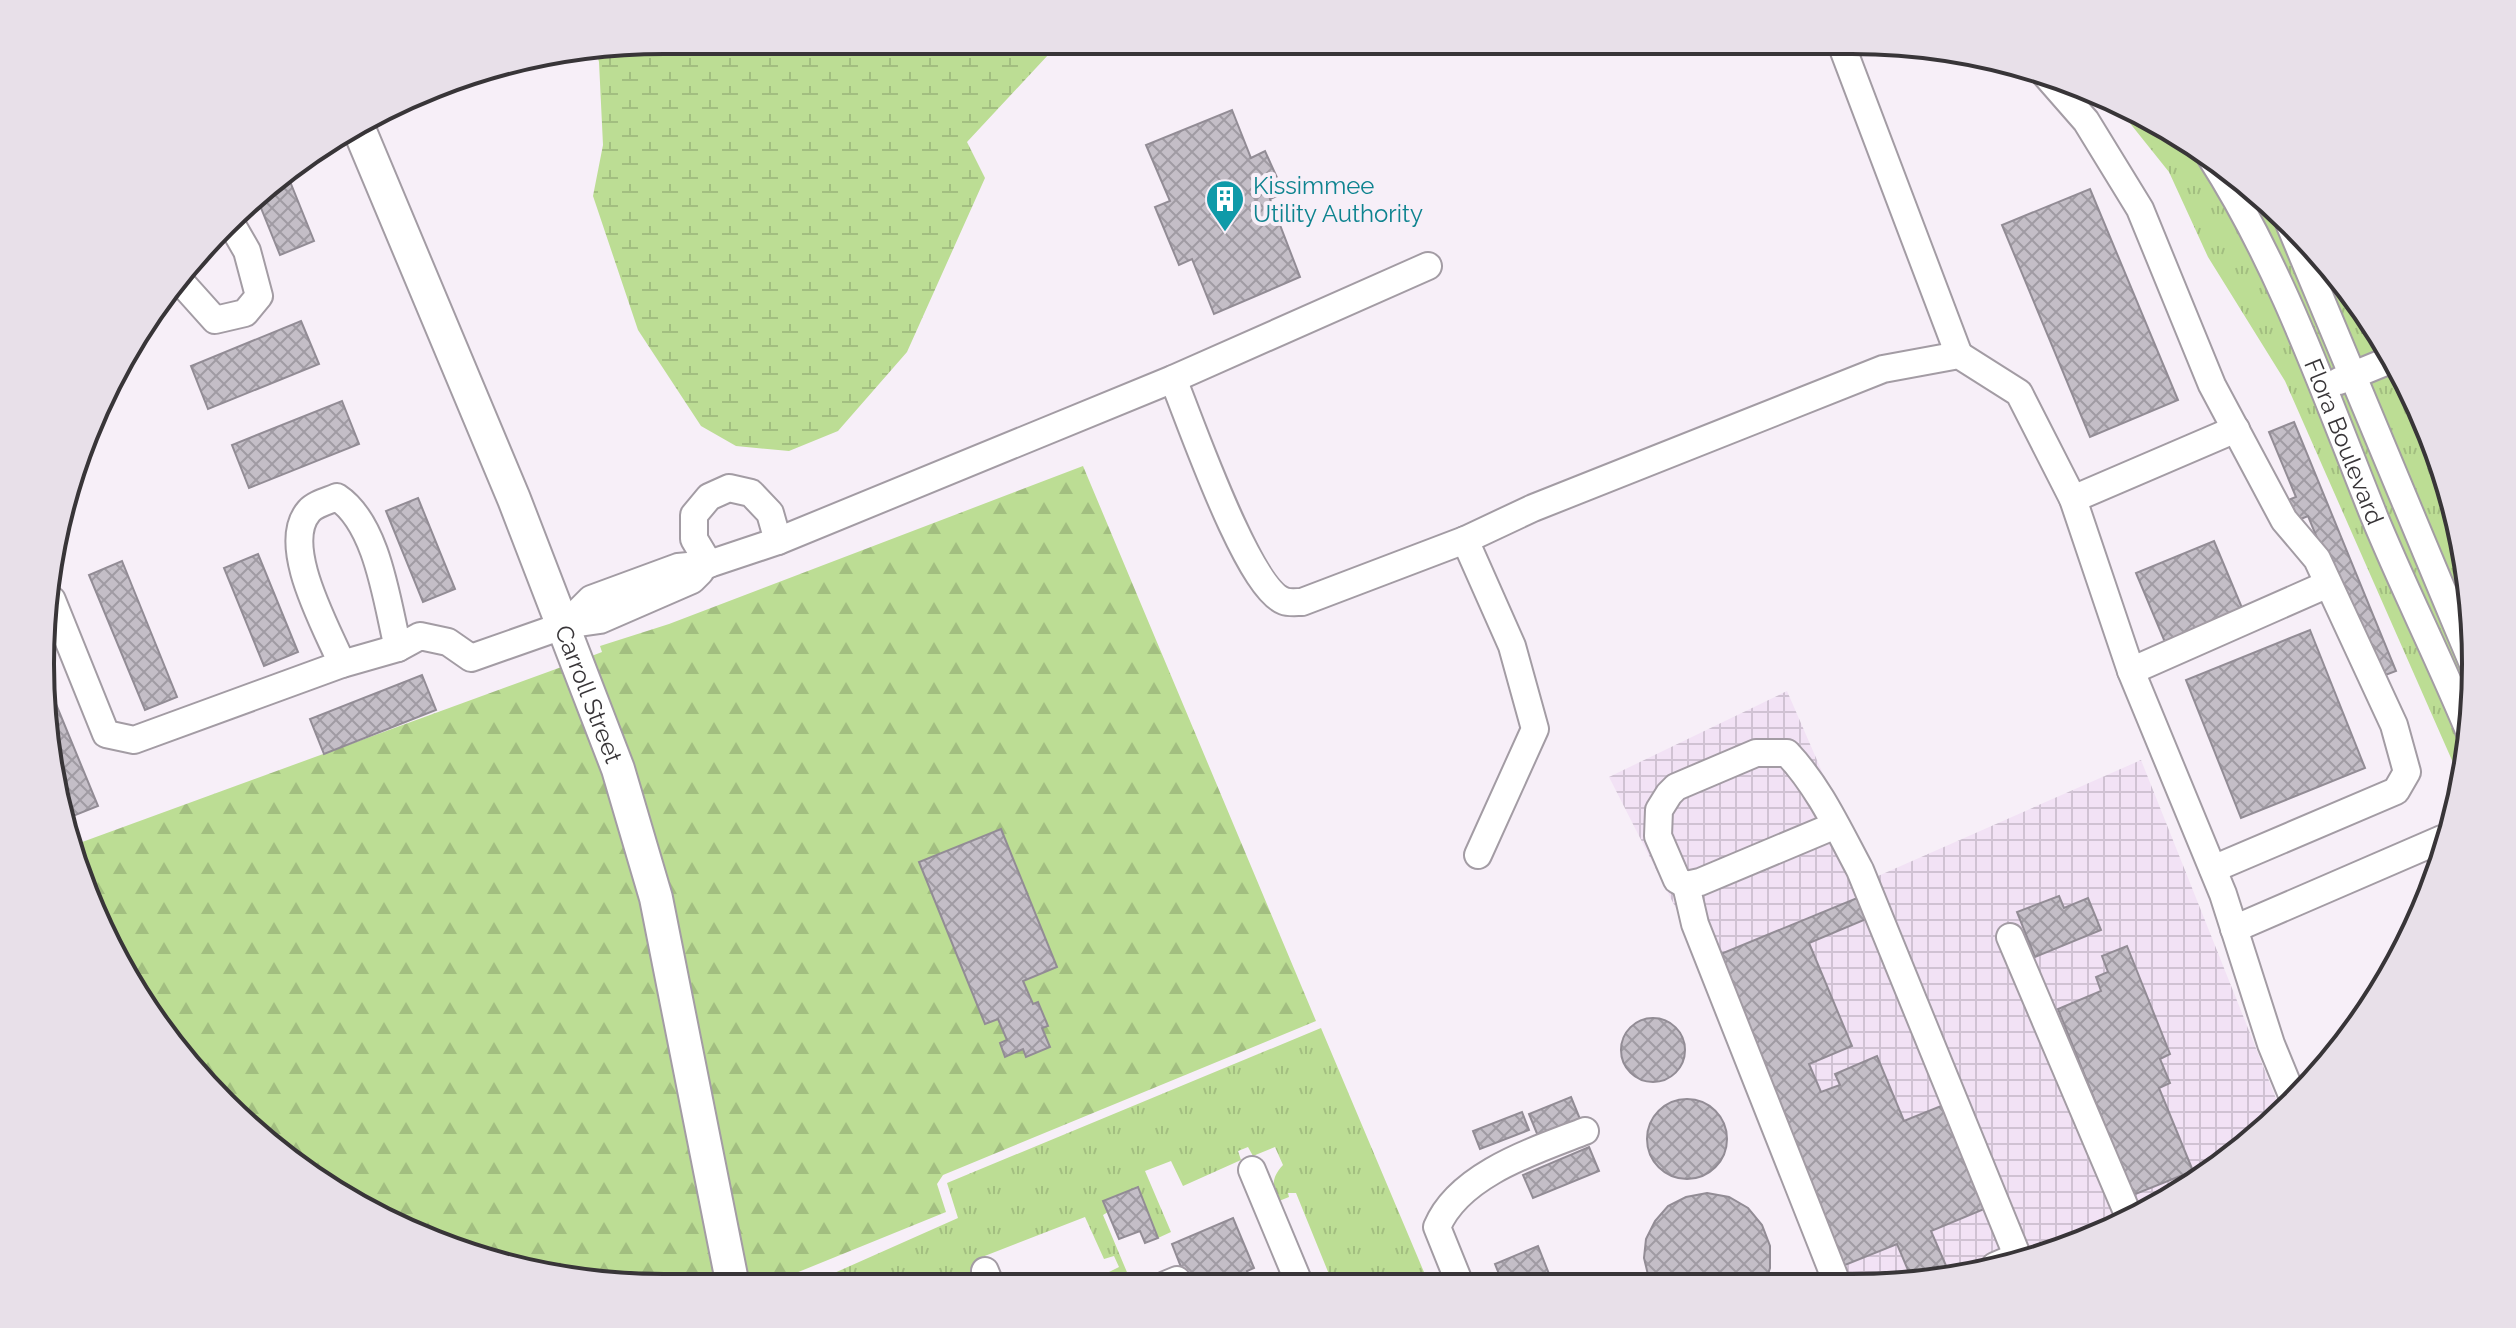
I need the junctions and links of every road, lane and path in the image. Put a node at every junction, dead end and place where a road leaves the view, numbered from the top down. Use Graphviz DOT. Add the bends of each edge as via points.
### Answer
graph roads {
  1 [pos="1845,54"];
  2 [pos="2059,90"];
  3 [pos="361,135"];
  4 [pos="2228,184"];
  5 [pos="235,231"];
  6 [pos="2301,252"];
  7 [pos="1428,266"];
  8 [pos="185,287"];
  9 [pos="1959,355"];
  10 [pos="2382,363"];
  11 [pos="2353,375"];
  12 [pos="1173,379"];
  13 [pos="2322,388"];
  14 [pos="2236,429"];
  15 [pos="2073,499"];
  16 [pos="1465,540"];
  17 [pos="778,541"];
  18 [pos="709,564"];
  19 [pos="2328,584"];
  20 [pos="2460,609"];
  21 [pos="56,611"];
  22 [pos="565,625"];
  23 [pos="398,648"];
  24 [pos="342,664"];
  25 [pos="2131,671"];
  26 [pos="2460,711"];
  27 [pos="1836,825"];
  28 [pos="2435,842"];
  29 [pos="1478,855"];
  30 [pos="2213,869"];
  31 [pos="1686,885"];
  32 [pos="2234,929"];
  33 [pos="2010,937"];
  34 [pos="2289,1088"];
  35 [pos="1585,1131"];
  36 [pos="1252,1170"];
  37 [pos="2126,1209"];
  38 [pos="2008,1253"];
  39 [pos="731,1274"];
  40 [pos="1295,1274"];
  41 [pos="1456,1274"];
  42 [pos="1833,1274"];
  1 -- 9 [label="street"];
  2 -- 14 [label="street" via="2086,121 2140,209 2212,385"];
  3 -- 22 [label="main road, Carroll Street"];
  4 -- 13 [label="street, Flora Boulevard"];
  5 -- 8 [label="street" via="247,251 259,296 245,313 215,320"];
  6 -- 11 [label="street, Flora Boulevard"];
  7 -- 12 [label="street"];
  9 -- 15 [label="street" via="2019,393"];
  9 -- 16 [label="street" via="1883,369"];
  10 -- 11 [label="street"];
  11 -- 13 [label="street"];
  11 -- 20 [label="street, Flora Boulevard"];
  12 -- 16 [label="street" via="1243,549 1258,576 1282,600 1302,602"];
  12 -- 17 [label="street"];
  13 -- 26 [label="street, Flora Boulevard"];
  14 -- 15 [label="street"];
  14 -- 19 [label="street" via="2284,520 2317,559"];
  15 -- 25 [label="street"];
  16 -- 29 [label="street" via="1512,646 1535,729"];
  17 -- 18 [label="street"];
  17 -- 18 [label="street" via="770,513 751,493 729,488 709,497 694,515 694,539"];
  18 -- 22 [label="street" via="692,580 600,620"];
  19 -- 25 [label="street"];
  19 -- 30 [label="street" via="2394,725 2407,772 2396,791"];
  21 -- 24 [label="street" via="106,734 134,740"];
  22 -- 23 [label="street" via="471,658 448,642 420,636"];
  22 -- 39 [label="main road, Carroll Street" via="618,769 656,898"];
  23 -- 24 [label="street"];
  23 -- 24 [label="street" via="374,550 350,506 337,497 310,508 300,526 303,571"];
  25 -- 30 [label="street"];
  27 -- 31 [label="street"];
  27 -- 31 [label="street" via="1811,781 1787,753 1756,753 1676,787 1659,810 1658,836 1677,880"];
  27 -- 38 [label="street" via="1860,870"];
  28 -- 32 [label="street"];
  30 -- 32 [label="street"];
  31 -- 42 [label="street" via="1695,924"];
  32 -- 34 [label="street"];
  33 -- 37 [label="street"];
  35 -- 41 [label="street" via="1500,1166 1451,1205 1437,1227"];
  36 -- 40 [label="street"];
}
